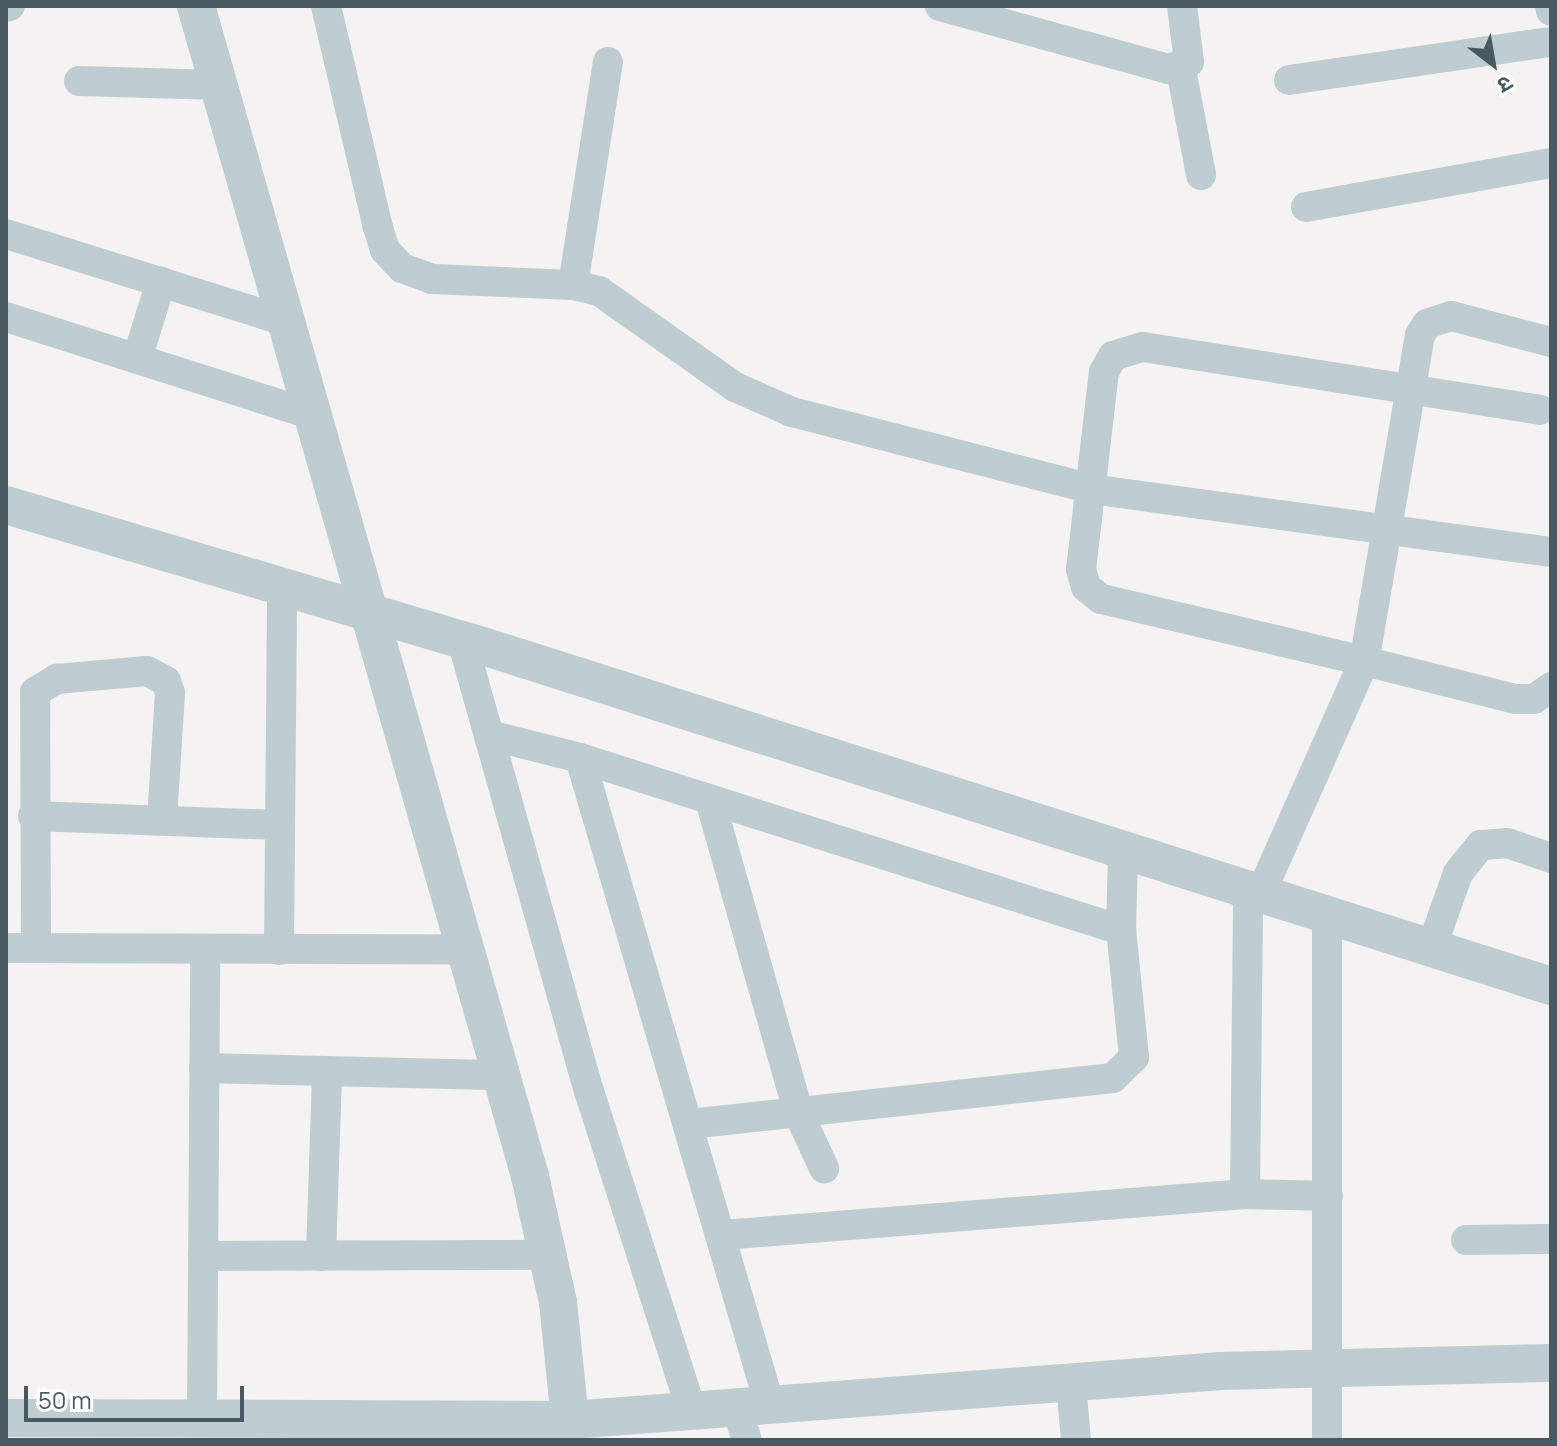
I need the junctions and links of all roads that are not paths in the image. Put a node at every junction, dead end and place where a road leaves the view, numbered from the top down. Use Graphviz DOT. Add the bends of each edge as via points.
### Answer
graph roads {
  1 [pos="196,6"];
  2 [pos="326,6"];
  3 [pos="940,6"];
  4 [pos="1182,6"];
  5 [pos="1008,16"];
  6 [pos="1551,42"];
  7 [pos="608,62"];
  8 [pos="1181,69"];
  9 [pos="1289,80"];
  10 [pos="79,81"];
  11 [pos="219,85"];
  12 [pos="1551,163"];
  13 [pos="1201,175"];
  14 [pos="1306,207"];
  15 [pos="6,234"];
  16 [pos="161,282"];
  17 [pos="573,285"];
  18 [pos="6,317"];
  19 [pos="286,321"];
  20 [pos="1551,342"];
  21 [pos="137,359"];
  22 [pos="1413,389"];
  23 [pos="1540,410"];
  24 [pos="313,415"];
  25 [pos="1091,489"];
  26 [pos="6,505"];
  27 [pos="1388,530"];
  28 [pos="1551,552"];
  29 [pos="282,588"];
  30 [pos="374,615"];
  31 [pos="454,638"];
  32 [pos="1364,661"];
  33 [pos="1551,687"];
  34 [pos="489,735"];
  35 [pos="580,758"];
  36 [pos="710,800"];
  37 [pos="33,816"];
  38 [pos="162,820"];
  39 [pos="280,825"];
  40 [pos="1123,852"];
  41 [pos="1551,858"];
  42 [pos="1254,892"];
  43 [pos="1327,916"];
  44 [pos="1121,930"];
  45 [pos="6,948"];
  46 [pos="36,948"];
  47 [pos="205,949"];
  48 [pos="1431,949"];
  49 [pos="279,950"];
  50 [pos="465,950"];
  51 [pos="1551,986"];
  52 [pos="204,1068"];
  53 [pos="327,1071"];
  54 [pos="501,1075"];
  55 [pos="799,1114"];
  56 [pos="689,1124"];
  57 [pos="824,1168"];
  58 [pos="1245,1194"];
  59 [pos="1328,1196"];
  60 [pos="722,1235"];
  61 [pos="1551,1239"];
  62 [pos="1466,1240"];
  63 [pos="548,1255"];
  64 [pos="203,1256"];
  65 [pos="321,1256"];
  66 [pos="1551,1363"];
  67 [pos="1328,1369"];
  68 [pos="1071,1384"];
  69 [pos="692,1411"];
  70 [pos="6,1418"];
  71 [pos="751,1418"];
  72 [pos="202,1419"];
  73 [pos="570,1420"];
  74 [pos="151,1429"];
  75 [pos="487,1430"];
  76 [pos="1076,1440"];
  77 [pos="1327,1440"];
  1 -- 11 [label="street"];
  2 -- 17 [label="street" via="385,250 402,268 432,279"];
  3 -- 5 [label="street"];
  4 -- 8 [label="street" via="1190,50 1189,62"];
  5 -- 8 [label="street"];
  6 -- 9 [label="street"];
  7 -- 17 [label="street"];
  8 -- 13 [label="street"];
  10 -- 11 [label="street"];
  11 -- 19 [label="street"];
  12 -- 14 [label="street"];
  15 -- 16 [label="street"];
  16 -- 19 [label="street"];
  16 -- 21 [label="street"];
  17 -- 25 [label="street" via="599,291 735,387 792,412"];
  18 -- 21 [label="street"];
  19 -- 24 [label="street"];
  20 -- 22 [label="street" via="1451,316 1435,319 1420,335"];
  21 -- 24 [label="street"];
  22 -- 23 [label="street"];
  22 -- 25 [label="street" via="1143,347 1124,349 1104,372"];
  22 -- 27 [label="street"];
  24 -- 30 [label="street"];
  25 -- 27 [label="street"];
  25 -- 32 [label="street" via="1081,570 1086,587 1101,599"];
  26 -- 29 [label="street"];
  27 -- 28 [label="street"];
  27 -- 32 [label="street"];
  29 -- 30 [label="street"];
  29 -- 39 [label="street"];
  30 -- 31 [label="street"];
  30 -- 50 [label="street"];
  31 -- 34 [label="street"];
  31 -- 40 [label="street"];
  32 -- 33 [label="street" via="1515,699 1534,699"];
  32 -- 42 [label="street"];
  34 -- 35 [label="street"];
  34 -- 69 [label="street" via="589,1091"];
  35 -- 36 [label="street"];
  35 -- 56 [label="street"];
  36 -- 44 [label="street"];
  36 -- 55 [label="street"];
  37 -- 38 [label="street"];
  37 -- 38 [label="street" via="35,692 57,679 147,671 166,681 170,693"];
  37 -- 46 [label="street"];
  38 -- 39 [label="street"];
  39 -- 49 [label="street"];
  40 -- 42 [label="street"];
  40 -- 44 [label="street"];
  41 -- 48 [label="street" via="1507,843 1481,845 1458,873"];
  42 -- 43 [label="street"];
  42 -- 58 [label="street"];
  43 -- 48 [label="street"];
  43 -- 59 [label="street"];
  44 -- 55 [label="street" via="1134,1057 1113,1078"];
  45 -- 46 [label="street"];
  46 -- 47 [label="street"];
  47 -- 49 [label="street"];
  47 -- 52 [label="street"];
  48 -- 51 [label="street"];
  49 -- 50 [label="street"];
  50 -- 54 [label="street"];
  52 -- 53 [label="street"];
  52 -- 64 [label="street"];
  53 -- 54 [label="street"];
  53 -- 65 [label="street"];
  54 -- 63 [label="street"];
  55 -- 56 [label="street"];
  55 -- 57 [label="street"];
  56 -- 60 [label="street"];
  58 -- 59 [label="street"];
  58 -- 60 [label="street"];
  59 -- 67 [label="street"];
  60 -- 71 [label="street"];
  61 -- 62 [label="street"];
  63 -- 65 [label="street"];
  63 -- 73 [label="street"];
  64 -- 65 [label="street"];
  64 -- 72 [label="street"];
  66 -- 67 [label="street"];
  67 -- 68 [label="street"];
  67 -- 77 [label="street"];
  68 -- 71 [label="street"];
  68 -- 76 [label="street"];
  69 -- 71 [label="street"];
  69 -- 73 [label="street"];
  70 -- 74 [label="street"];
  72 -- 74 [label="street"];
  72 -- 75 [label="street"];
  73 -- 75 [label="street"];
}
